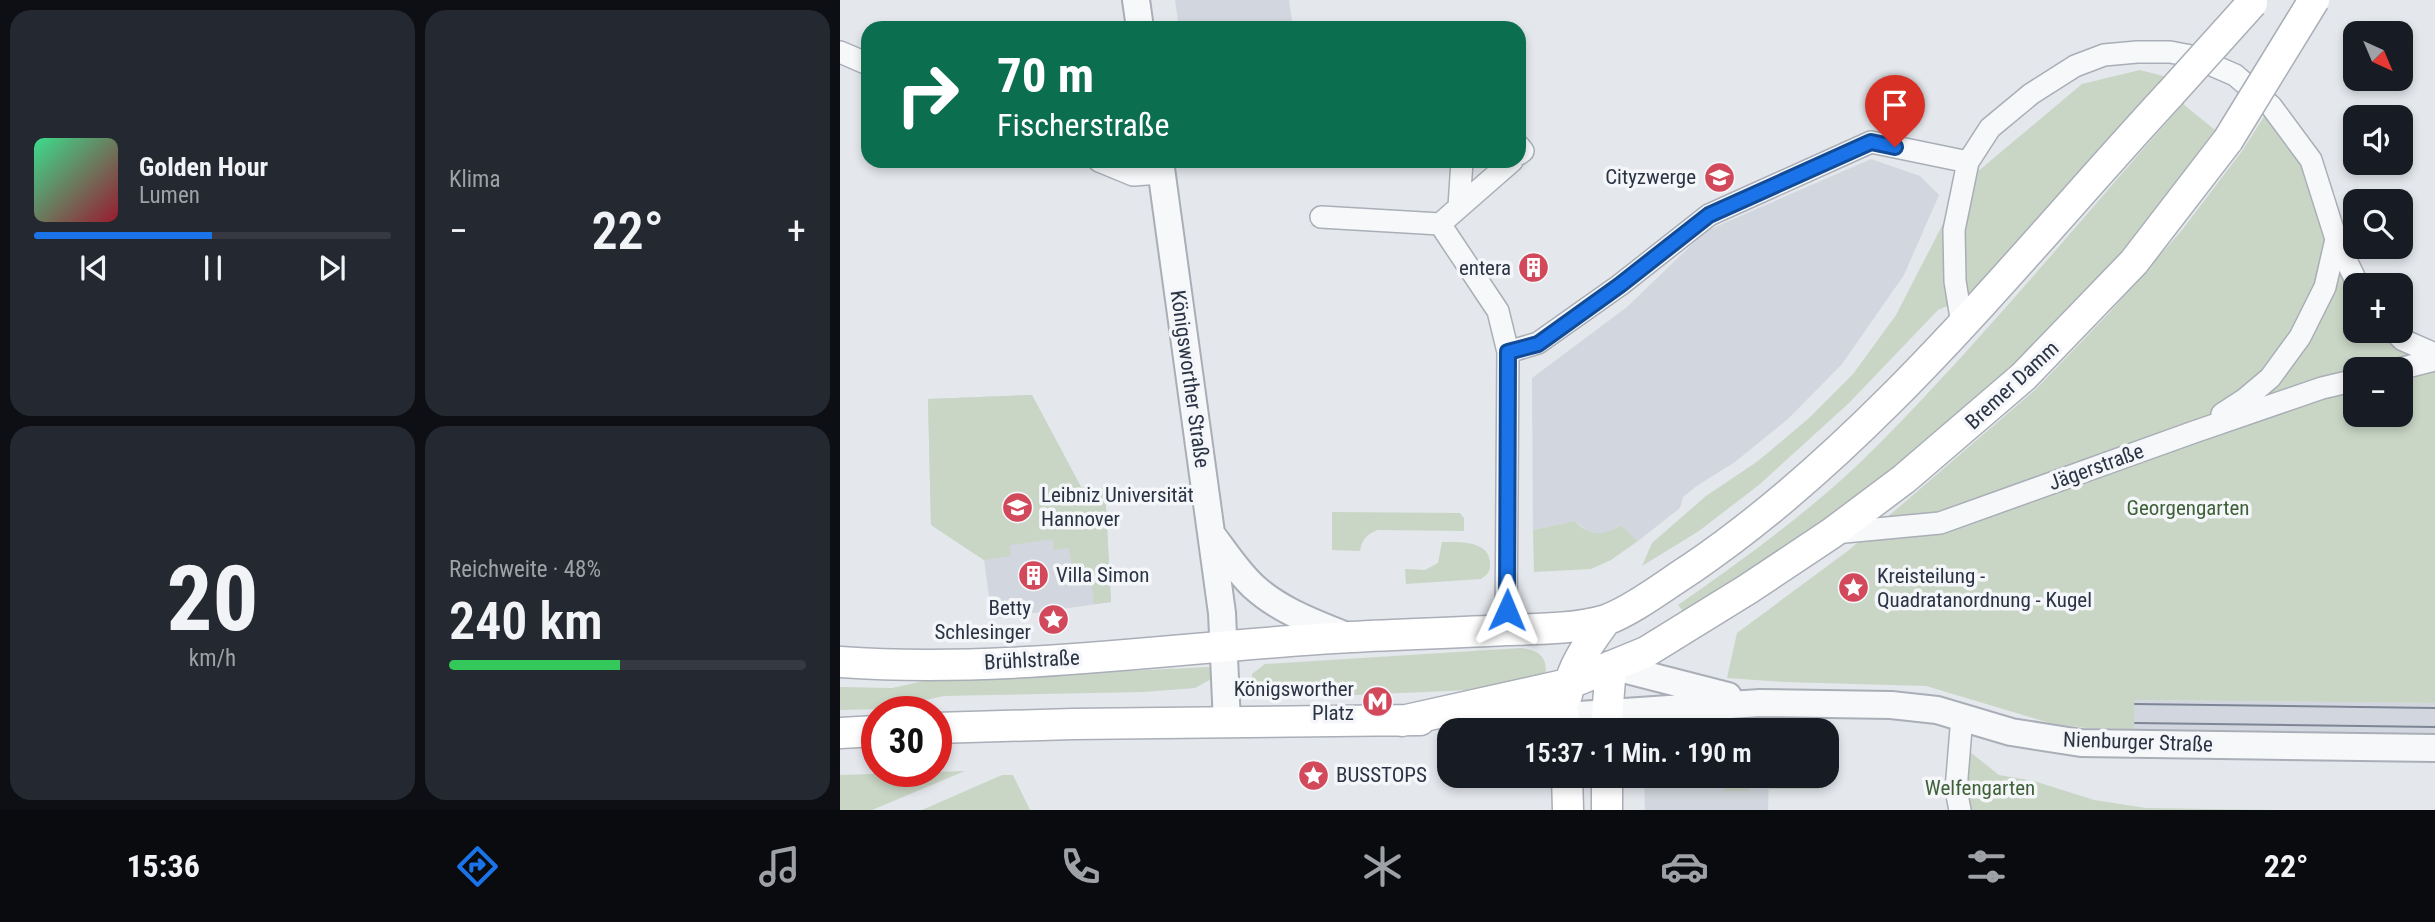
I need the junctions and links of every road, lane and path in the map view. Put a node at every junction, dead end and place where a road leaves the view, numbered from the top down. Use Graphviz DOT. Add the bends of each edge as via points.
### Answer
graph roads {
  1 [pos="1136,0"];
  2 [pos="2254,0"];
  3 [pos="2314,0"];
  4 [pos="1139,21"];
  5 [pos="840,52"];
  6 [pos="861,61"];
  7 [pos="1968,162"];
  8 [pos="1116,168"];
  9 [pos="1157,168"];
  10 [pos="1160,168"];
  11 [pos="1462,168"];
  12 [pos="1503,168"];
  13 [pos="1459,207"];
  14 [pos="1321,217"];
  15 [pos="1440,224"];
  16 [pos="2336,239"];
  17 [pos="2352,273"];
  18 [pos="1962,324"];
  19 [pos="2410,343"];
  20 [pos="1508,352"];
  21 [pos="2435,354"];
  22 [pos="2435,360"];
  23 [pos="2413,366"];
  24 [pos="2343,383"];
  25 [pos="2194,432"];
  26 [pos="1832,533"];
  27 [pos="1211,534"];
  28 [pos="1606,620"];
  29 [pos="1519,630"];
  30 [pos="1349,637"];
  31 [pos="1224,646"];
  32 [pos="1583,653"];
  33 [pos="840,662"];
  34 [pos="1611,666"];
  35 [pos="1568,684"];
  36 [pos="1760,703"];
  37 [pos="1962,716"];
  38 [pos="1565,718"];
  39 [pos="1606,718"];
  40 [pos="1638,718"];
  41 [pos="1402,721"];
  42 [pos="1437,721"];
  43 [pos="1227,723"];
  44 [pos="952,728"];
  45 [pos="861,732"];
  46 [pos="840,733"];
  47 [pos="2435,748"];
  48 [pos="1567,788"];
  49 [pos="1607,788"];
  50 [pos="1568,810"];
  51 [pos="1608,810"];
  52 [pos="1960,810"];
  1 -- 4 [label="street"];
  2 -- 18 [label="main road, bridge"];
  3 -- 26 [label="main road, Bremer Damm, bridge" via="2228,140 2134,262 2023,377 1914,471"];
  5 -- 6 [label="street"];
  7 -- 16 [label="street" via="1990,128 2075,66 2104,55 2137,52 2191,56 2235,75 2271,106 2311,160"];
  7 -- 18 [label="street" via="1954,230"];
  7 -- 20 [label="street" via="1871,142 1709,215 1538,344"];
  8 -- 9 [label="street" via="1133,175"];
  10 -- 27 [label="street, Königsworther Straße"];
  11 -- 13 [label="street"];
  12 -- 13 [label="street"];
  13 -- 15 [label="street"];
  14 -- 15 [label="street"];
  15 -- 20 [label="street" via="1498,311"];
  16 -- 17 [label="street"];
  16 -- 25 [label="street" via="2325,287 2300,337 2270,378"];
  18 -- 28 [label="main road" via="1802,482 1720,548"];
  19 -- 21 [label="street"];
  20 -- 29 [label="street"];
  22 -- 23 [label="street"];
  24 -- 25 [label="street, Jägerstraße"];
  25 -- 26 [label="street, Jägerstraße" via="1940,523"];
  26 -- 34 [label="main road, Bremer Damm" via="1646,652"];
  27 -- 30 [label="street" via="1238,570 1269,599"];
  27 -- 31 [label="street, Königsworther Straße"];
  28 -- 29 [label="main road"];
  28 -- 32 [label="main road"];
  29 -- 30 [label="main road"];
  29 -- 32 [label="main road"];
  30 -- 31 [label="main road"];
  31 -- 33 [label="main road, Brühlstraße" via="936,666"];
  31 -- 43 [label="street, Königsworther Straße"];
  32 -- 34 [label="main road"];
  32 -- 35 [label="main road"];
  34 -- 35 [label="main road"];
  34 -- 36 [label="street, Nienburger Straße"];
  34 -- 39 [label="main road"];
  35 -- 38 [label="main road"];
  35 -- 41 [label="main road"];
  36 -- 37 [label="street, Nienburger Straße" via="1892,705"];
  36 -- 40 [label="street, Nienburger Straße"];
  37 -- 47 [label="street, Nienburger Straße" via="2011,732 2081,743"];
  37 -- 52 [label="street" via="1956,790"];
  41 -- 42 [label="main road"];
  41 -- 43 [label="main road"];
  43 -- 44 [label="main road"];
  45 -- 46 [label="main road"];
  48 -- 50 [label="main road"];
  49 -- 51 [label="main road"];
}
